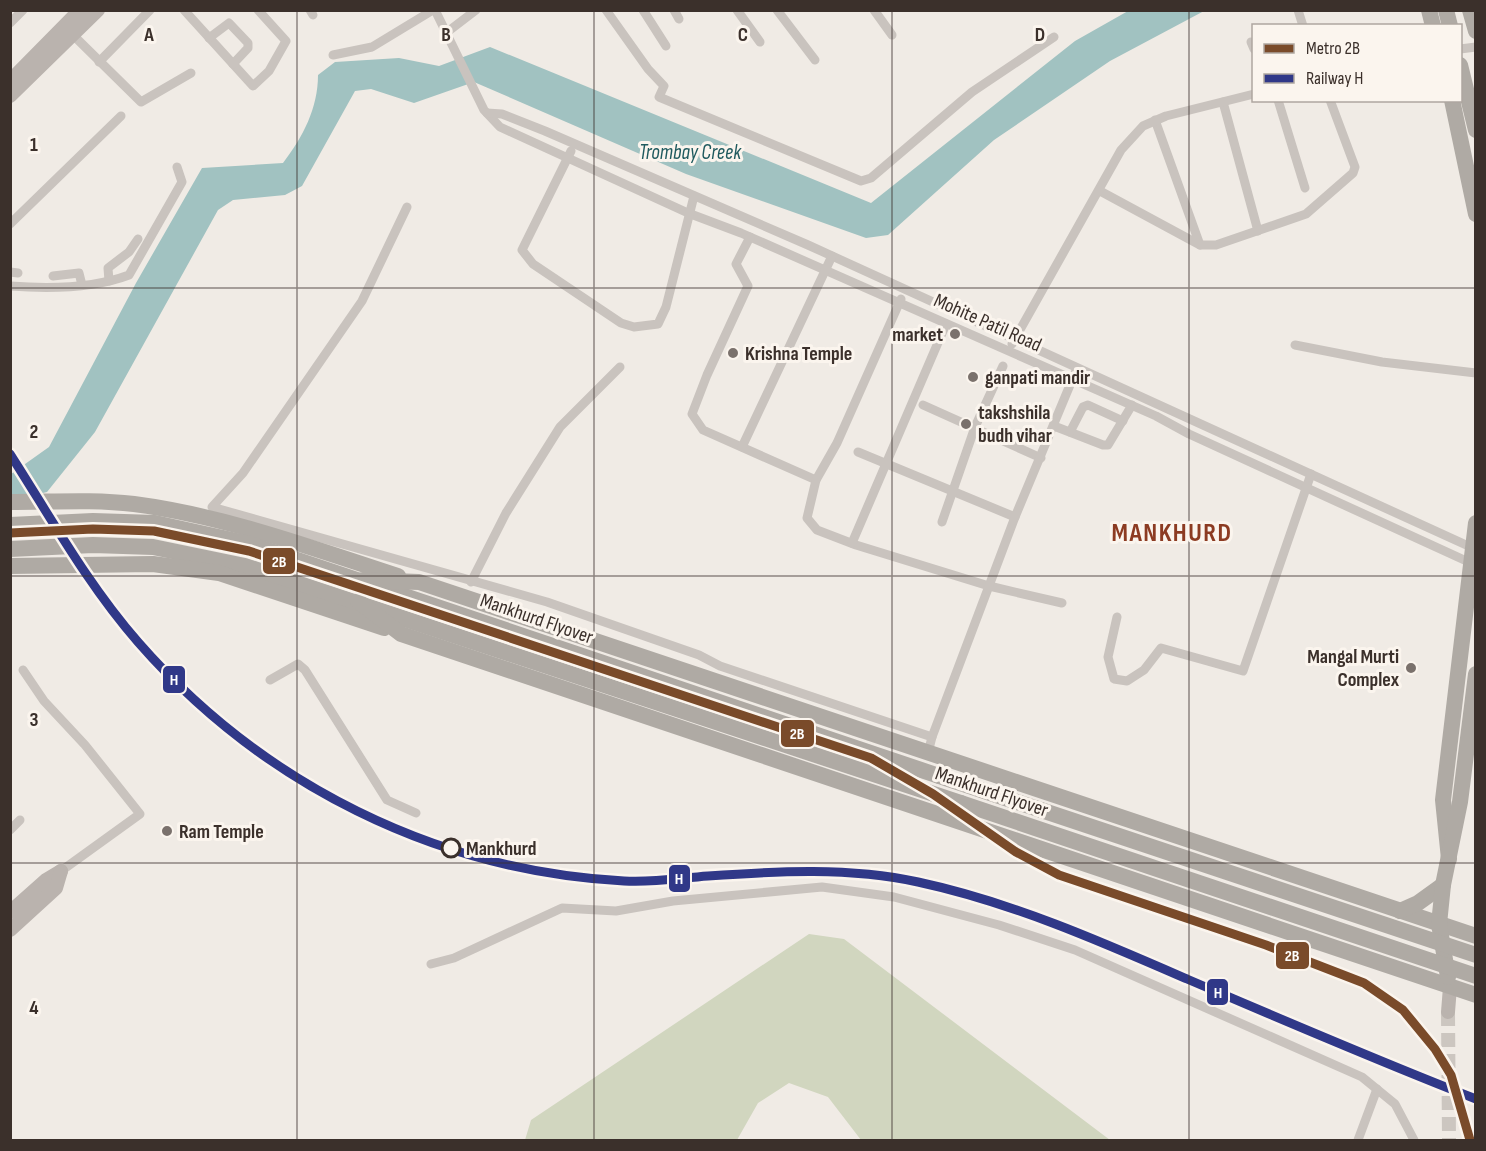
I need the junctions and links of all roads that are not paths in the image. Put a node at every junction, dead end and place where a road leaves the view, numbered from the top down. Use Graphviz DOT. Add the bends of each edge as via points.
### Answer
graph roads {
  1 [pos="23,10"];
  2 [pos="81,10"];
  3 [pos="98,10"];
  4 [pos="150,10"];
  5 [pos="258,10"];
  6 [pos="476,10"];
  7 [pos="606,10"];
  8 [pos="643,10"];
  9 [pos="737,10"];
  10 [pos="777,10"];
  11 [pos="874,10"];
  12 [pos="1470,10"];
  13 [pos="437,12"];
  14 [pos="190,13"];
  15 [pos="10,23"];
  16 [pos="1476,31"];
  17 [pos="446,33"];
  18 [pos="73,35"];
  19 [pos="892,35"];
  20 [pos="1054,37"];
  21 [pos="209,38"];
  22 [pos="760,42"];
  23 [pos="666,46"];
  24 [pos="333,55"];
  25 [pos="815,60"];
  26 [pos="99,62"];
  27 [pos="232,64"];
  28 [pos="1462,69"];
  29 [pos="191,73"];
  30 [pos="10,81"];
  31 [pos="1252,94"];
  32 [pos="10,96"];
  33 [pos="1222,102"];
  34 [pos="1279,102"];
  35 [pos="1331,102"];
  36 [pos="1452,102"];
  37 [pos="487,113"];
  38 [pos="121,116"];
  39 [pos="1155,120"];
  40 [pos="1476,130"];
  41 [pos="546,132"];
  42 [pos="574,144"];
  43 [pos="541,145"];
  44 [pos="602,156"];
  45 [pos="568,157"];
  46 [pos="177,167"];
  47 [pos="596,169"];
  48 [pos="1305,188"];
  49 [pos="1100,191"];
  50 [pos="694,196"];
  51 [pos="407,207"];
  52 [pos="688,213"];
  53 [pos="1476,214"];
  54 [pos="10,224"];
  55 [pos="1258,231"];
  56 [pos="750,237"];
  57 [pos="138,239"];
  58 [pos="802,242"];
  59 [pos="1200,245"];
  60 [pos="832,256"];
  61 [pos="795,257"];
  62 [pos="826,271"];
  63 [pos="52,276"];
  64 [pos="109,281"];
  65 [pos="82,285"];
  66 [pos="10,286"];
  67 [pos="904,289"];
  68 [pos="899,303"];
  69 [pos="946,324"];
  70 [pos="1015,339"];
  71 [pos="1295,345"];
  72 [pos="1008,351"];
  73 [pos="1003,366"];
  74 [pos="620,367"];
  75 [pos="1077,368"];
  76 [pos="1476,373"];
  77 [pos="1073,379"];
  78 [pos="1152,401"];
  79 [pos="923,405"];
  80 [pos="1132,405"];
  81 [pos="1148,412"];
  82 [pos="1123,421"];
  83 [pos="1054,426"];
  84 [pos="975,427"];
  85 [pos="1070,432"];
  86 [pos="1247,445"];
  87 [pos="742,447"];
  88 [pos="858,452"];
  89 [pos="1242,457"];
  90 [pos="1041,458"];
  91 [pos="886,463"];
  92 [pos="1311,474"];
  93 [pos="816,480"];
  94 [pos="1306,488"];
  95 [pos="953,491"];
  96 [pos="10,502"];
  97 [pos="1015,517"];
  98 [pos="942,522"];
  99 [pos="1476,523"];
  100 [pos="10,525"];
  101 [pos="852,543"];
  102 [pos="10,549"];
  103 [pos="1473,556"];
  104 [pos="10,566"];
  105 [pos="365,573"];
  106 [pos="471,582"];
  107 [pos="989,586"];
  108 [pos="1062,603"];
  109 [pos="354,609"];
  110 [pos="1117,617"];
  111 [pos="720,666"];
  112 [pos="23,670"];
  113 [pos="1476,674"];
  114 [pos="270,680"];
  115 [pos="710,680"];
  116 [pos="930,745"];
  117 [pos="888,759"];
  118 [pos="947,759"];
  119 [pos="416,813"];
  120 [pos="20,820"];
  121 [pos="10,830"];
  122 [pos="1449,859"];
  123 [pos="61,871"];
  124 [pos="1443,885"];
  125 [pos="1400,911"];
  126 [pos="10,912"];
  127 [pos="1439,924"];
  128 [pos="10,930"];
  129 [pos="1476,937"];
  130 [pos="1476,956"];
  131 [pos="431,964"];
  132 [pos="1476,976"];
  133 [pos="1450,987"];
  134 [pos="1476,995"];
  135 [pos="1448,1012"];
  136 [pos="1377,1089"];
  137 [pos="1358,1140"];
  138 [pos="1414,1140"];
  1 -- 15 [label="street"];
  2 -- 30 [label="street"];
  3 -- 18 [label="street"];
  4 -- 26 [label="street"];
  5 -- 27 [label="street" via="286,41 285,46 269,71 253,86"];
  6 -- 17 [label="street"];
  7 -- 20 [label="street" via="664,86 659,97 861,180 872,178 972,92"];
  8 -- 23 [label="street"];
  9 -- 22 [label="street"];
  10 -- 25 [label="street"];
  11 -- 19 [label="street"];
  12 -- 16 [label="highway"];
  13 -- 17 [label="street"];
  13 -- 24 [label="street" via="372,47"];
  14 -- 21 [label="street"];
  17 -- 37 [label="street"];
  18 -- 26 [label="street"];
  18 -- 32 [label="street"];
  21 -- 27 [label="street"];
  21 -- 27 [label="street" via="229,23 248,43 248,48"];
  26 -- 29 [label="street" via="141,102"];
  28 -- 40 [label="highway"];
  31 -- 33 [label="street"];
  33 -- 39 [label="street"];
  33 -- 55 [label="street"];
  34 -- 48 [label="street"];
  35 -- 55 [label="street" via="1355,167 1353,173 1305,214"];
  36 -- 53 [label="highway"];
  37 -- 41 [label="street" via="502,114"];
  37 -- 43 [label="street, Mohite Patil Road" via="500,127"];
  38 -- 54 [label="street"];
  39 -- 49 [label="street" via="1143,126 1121,150"];
  39 -- 59 [label="street"];
  41 -- 42 [label="street"];
  41 -- 43 [label="street"];
  42 -- 44 [label="street"];
  42 -- 45 [label="street"];
  43 -- 45 [label="street, Mohite Patil Road"];
  44 -- 47 [label="street"];
  44 -- 50 [label="street"];
  45 -- 47 [label="street, Mohite Patil Road"];
  45 -- 52 [label="street" via="523,254 621,323 634,327 658,324 666,307"];
  46 -- 64 [label="street" via="182,182 135,268 129,275"];
  47 -- 52 [label="street, Mohite Patil Road"];
  49 -- 59 [label="street"];
  49 -- 70 [label="street"];
  50 -- 52 [label="street"];
  50 -- 58 [label="street"];
  51 -- 106 [label="street" via="362,301 243,473 212,507"];
  52 -- 56 [label="street, Mohite Patil Road"];
  55 -- 59 [label="street" via="1216,245"];
  56 -- 61 [label="street, Mohite Patil Road"];
  56 -- 87 [label="street" via="736,264 748,286 692,414 703,430"];
  57 -- 64 [label="street" via="129,252 108,268"];
  58 -- 60 [label="street"];
  58 -- 61 [label="street"];
  60 -- 62 [label="street"];
  60 -- 67 [label="street"];
  61 -- 62 [label="street, Mohite Patil Road"];
  62 -- 68 [label="street, Mohite Patil Road"];
  62 -- 87 [label="street"];
  63 -- 65 [label="street" via="83,273"];
  64 -- 65 [label="street"];
  65 -- 66 [label="street" via="53,289"];
  67 -- 68 [label="street"];
  67 -- 70 [label="street"];
  68 -- 69 [label="street, Mohite Patil Road"];
  68 -- 93 [label="street"];
  69 -- 72 [label="street, Mohite Patil Road"];
  69 -- 91 [label="street"];
  70 -- 72 [label="street"];
  70 -- 75 [label="street"];
  71 -- 76 [label="street" via="1382,362"];
  72 -- 77 [label="street, Mohite Patil Road"];
  73 -- 84 [label="street"];
  74 -- 106 [label="street" via="560,427 506,513"];
  75 -- 77 [label="street"];
  75 -- 78 [label="street"];
  77 -- 80 [label="street, Mohite Patil Road"];
  77 -- 83 [label="street"];
  78 -- 81 [label="street"];
  78 -- 86 [label="street"];
  79 -- 84 [label="street"];
  80 -- 81 [label="street, Mohite Patil Road"];
  80 -- 82 [label="street"];
  81 -- 89 [label="street, Mohite Patil Road"];
  82 -- 85 [label="street" via="1108,445"];
  82 -- 85 [label="street" via="1088,405 1083,407"];
  83 -- 85 [label="street"];
  83 -- 90 [label="street"];
  84 -- 90 [label="street"];
  84 -- 95 [label="street"];
  86 -- 89 [label="street"];
  86 -- 92 [label="street"];
  87 -- 93 [label="street"];
  88 -- 91 [label="street"];
  89 -- 94 [label="street, Mohite Patil Road"];
  90 -- 97 [label="street"];
  91 -- 95 [label="street"];
  91 -- 101 [label="street"];
  92 -- 94 [label="street"];
  92 -- 103 [label="street"];
  93 -- 101 [label="street" via="807,518 817,530"];
  94 -- 103 [label="street, Mohite Patil Road"];
  94 -- 110 [label="street" via="1243,671 1161,648 1143,670 1127,681 1114,679 1108,657"];
  95 -- 97 [label="street"];
  95 -- 98 [label="street"];
  96 -- 105 [label="highway" via="81,501 178,511 293,540"];
  97 -- 107 [label="street"];
  99 -- 103 [label="highway"];
  100 -- 105 [label="highway" via="154,523"];
  101 -- 107 [label="street"];
  102 -- 109 [label="highway" via="153,547 245,566"];
  103 -- 122 [label="highway" via="1443,800"];
  104 -- 109 [label="highway" via="153,564 219,573"];
  105 -- 115 [label="highway" via="419,582"];
  105 -- 117 [label="highway, Mankhurd Flyover" via="413,599"];
  106 -- 111 [label="street" via="547,602 699,655"];
  107 -- 108 [label="street"];
  107 -- 116 [label="street"];
  109 -- 132 [label="highway, Mankhurd Flyover, bridge" via="407,617"];
  109 -- 133 [label="highway" via="401,634"];
  111 -- 115 [label="street"];
  111 -- 116 [label="street"];
  112 -- 123 [label="street" via="44,701 140,814"];
  113 -- 122 [label="highway"];
  114 -- 119 [label="street" via="298,664 387,800"];
  115 -- 116 [label="highway"];
  116 -- 118 [label="highway"];
  117 -- 118 [label="highway"];
  117 -- 130 [label="highway, Mankhurd Flyover, bridge"];
  118 -- 125 [label="highway"];
  120 -- 121 [label="street"];
  122 -- 124 [label="highway"];
  123 -- 126 [label="street"];
  123 -- 128 [label="street" via="56,888"];
  124 -- 125 [label="highway"];
  124 -- 127 [label="highway"];
  125 -- 127 [label="highway"];
  127 -- 129 [label="highway"];
  127 -- 133 [label="highway"];
  129 -- 133 [label="highway"];
  131 -- 136 [label="street" via="454,958 562,908 616,911 673,901 822,887 894,897 1075,950 1362,1077"];
  133 -- 134 [label="highway"];
  133 -- 135 [label="street"];
  136 -- 137 [label="street"];
  136 -- 138 [label="street" via="1395,1104"];
}
